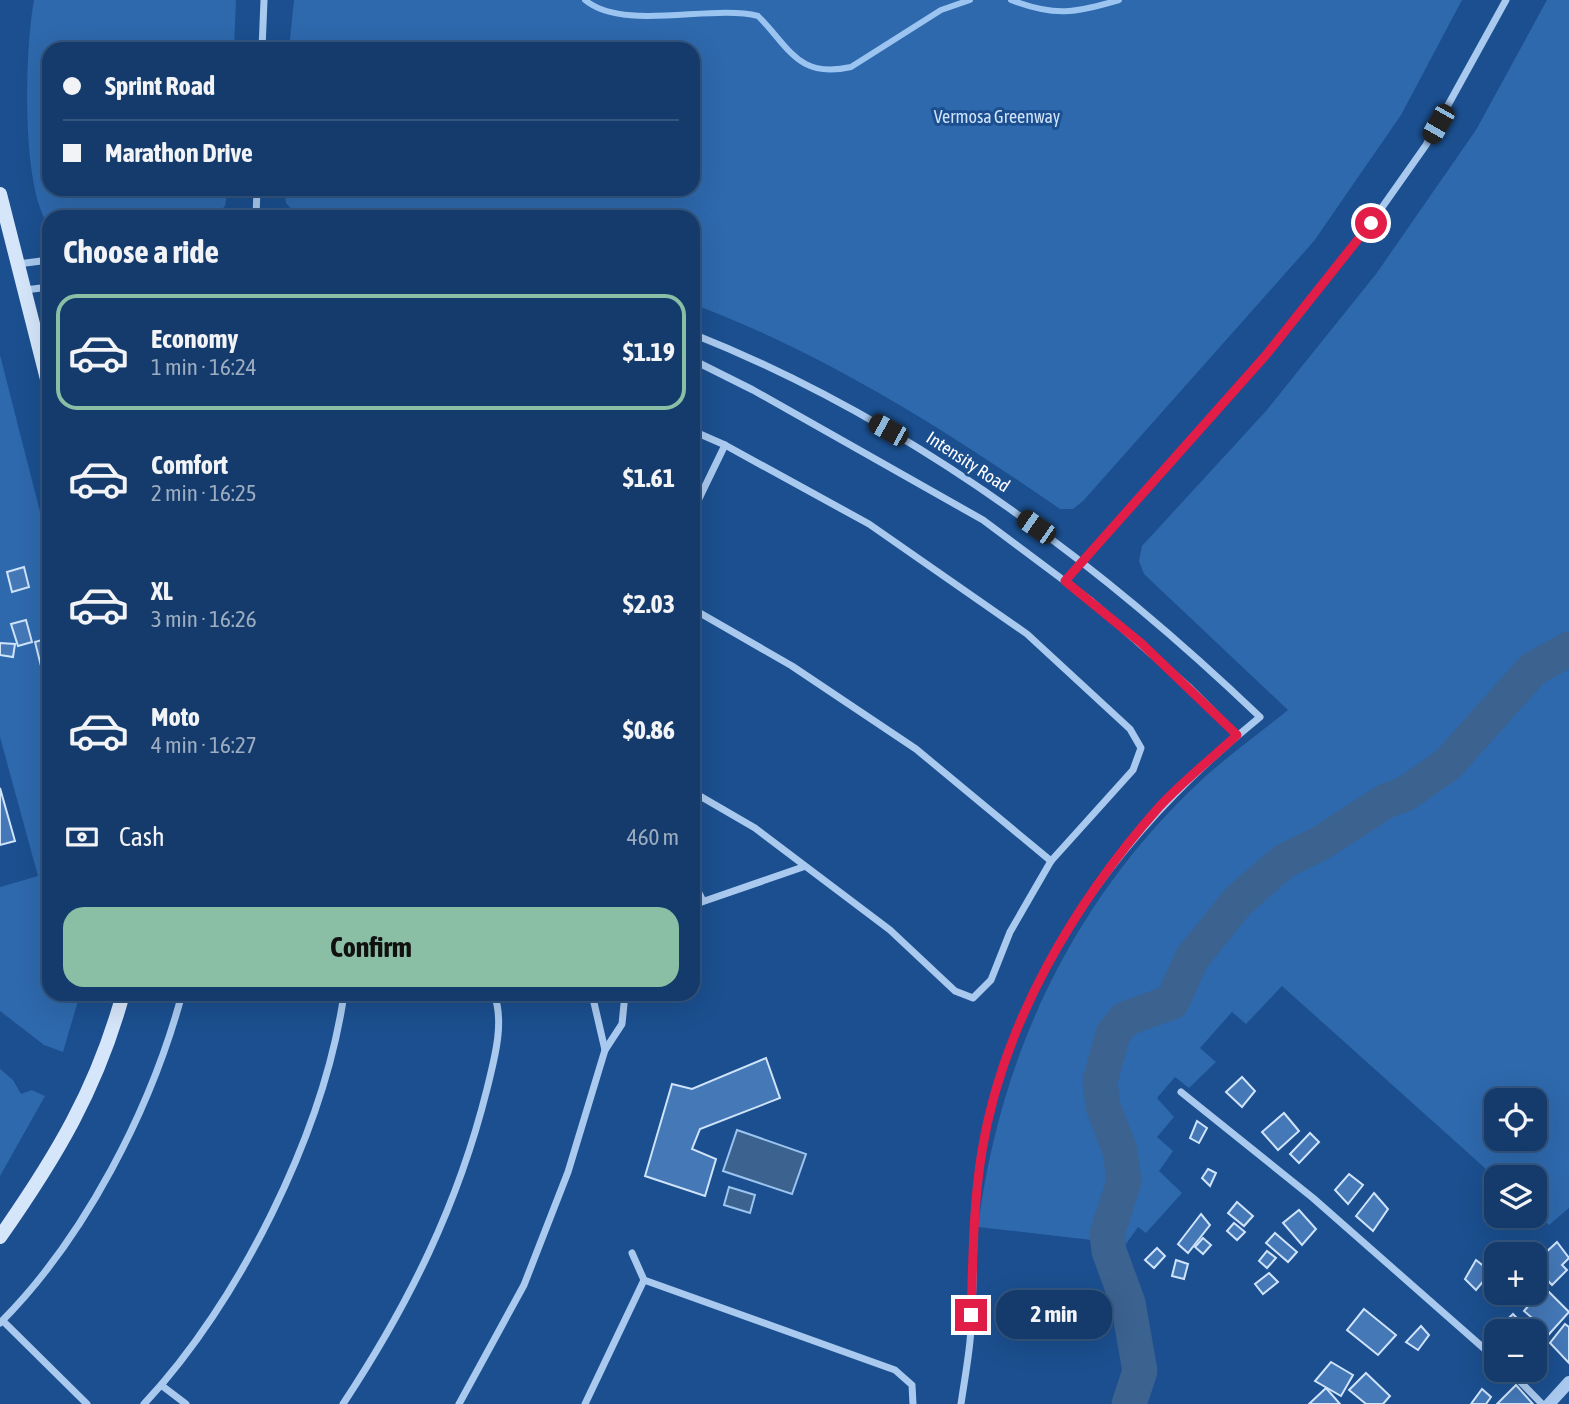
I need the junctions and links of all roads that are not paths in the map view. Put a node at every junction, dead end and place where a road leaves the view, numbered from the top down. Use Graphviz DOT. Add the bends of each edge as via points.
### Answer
graph roads {
  1 [pos="1506,0"];
  2 [pos="264,1"];
  3 [pos="262,42"];
  4 [pos="0,194"];
  5 [pos="42,261"];
  6 [pos="18,264"];
  7 [pos="42,288"];
  8 [pos="25,290"];
  9 [pos="700,337"];
  10 [pos="42,359"];
  11 [pos="700,364"];
  12 [pos="700,434"];
  13 [pos="724,445"];
  14 [pos="700,496"];
  15 [pos="1081,560"];
  16 [pos="1065,581"];
  17 [pos="700,613"];
  18 [pos="1237,735"];
  19 [pos="700,796"];
  20 [pos="1051,861"];
  21 [pos="803,867"];
  22 [pos="700,895"];
  23 [pos="703,901"];
  24 [pos="700,902"];
  25 [pos="121,1001"];
  26 [pos="180,1001"];
  27 [pos="342,1001"];
  28 [pos="495,1001"];
  29 [pos="594,1001"];
  30 [pos="624,1001"];
  31 [pos="605,1050"];
  32 [pos="1181,1092"];
  33 [pos="0,1237"];
  34 [pos="632,1253"];
  35 [pos="644,1280"];
  36 [pos="1,1322"];
  37 [pos="1484,1348"];
  38 [pos="1520,1382"];
  39 [pos="1569,1382"];
  40 [pos="162,1385"];
  41 [pos="87,1404"];
  42 [pos="144,1404"];
  43 [pos="186,1404"];
  44 [pos="344,1404"];
  45 [pos="459,1404"];
  46 [pos="585,1404"];
  47 [pos="913,1404"];
  48 [pos="961,1404"];
  49 [pos="1542,1404"];
  50 [pos="1549,1404"];
  1 -- 15 [label="street" via="1426,145 1371,223 1266,355"];
  2 -- 3 [label="street"];
  4 -- 6 [label="main road"];
  5 -- 6 [label="street"];
  6 -- 8 [label="main road"];
  7 -- 8 [label="street"];
  8 -- 10 [label="main road"];
  9 -- 15 [label="street, Intensity Road" via="775,370 888,430"];
  11 -- 16 [label="street" via="983,520"];
  12 -- 13 [label="street"];
  13 -- 14 [label="street"];
  13 -- 20 [label="street" via="869,524 1027,634 1130,729 1141,748 1133,771"];
  15 -- 16 [label="street"];
  15 -- 18 [label="street, Intensity Road" via="1161,625 1260,717"];
  16 -- 18 [label="street" via="1141,643"];
  17 -- 20 [label="street" via="792,666 916,749"];
  18 -- 48 [label="street" via="1161,805 1113,861 1071,922 1029,1003 997,1087 982,1150 974,1212 970,1341"];
  19 -- 21 [label="street" via="755,828"];
  20 -- 21 [label="street" via="1010,932 991,980 973,998 955,991 890,930"];
  21 -- 23 [label="street"];
  22 -- 23 [label="street"];
  23 -- 24 [label="street"];
  25 -- 33 [label="main road" via="88,1095 46,1172"];
  26 -- 36 [label="street" via="168,1044 125,1144 70,1234"];
  27 -- 40 [label="street" via="319,1097 275,1205 247,1262"];
  28 -- 44 [label="street" via="498,1033 494,1063 456,1190 426,1263"];
  29 -- 31 [label="street"];
  30 -- 31 [label="street" via="622,1024"];
  31 -- 45 [label="street" via="568,1172 524,1285"];
  32 -- 37 [label="street" via="1313,1198"];
  34 -- 35 [label="street"];
  35 -- 46 [label="street"];
  35 -- 47 [label="street" via="895,1370 912,1385"];
  36 -- 41 [label="street"];
  38 -- 49 [label="street"];
  39 -- 50 [label="street"];
  40 -- 42 [label="street"];
  40 -- 43 [label="street"];
}
